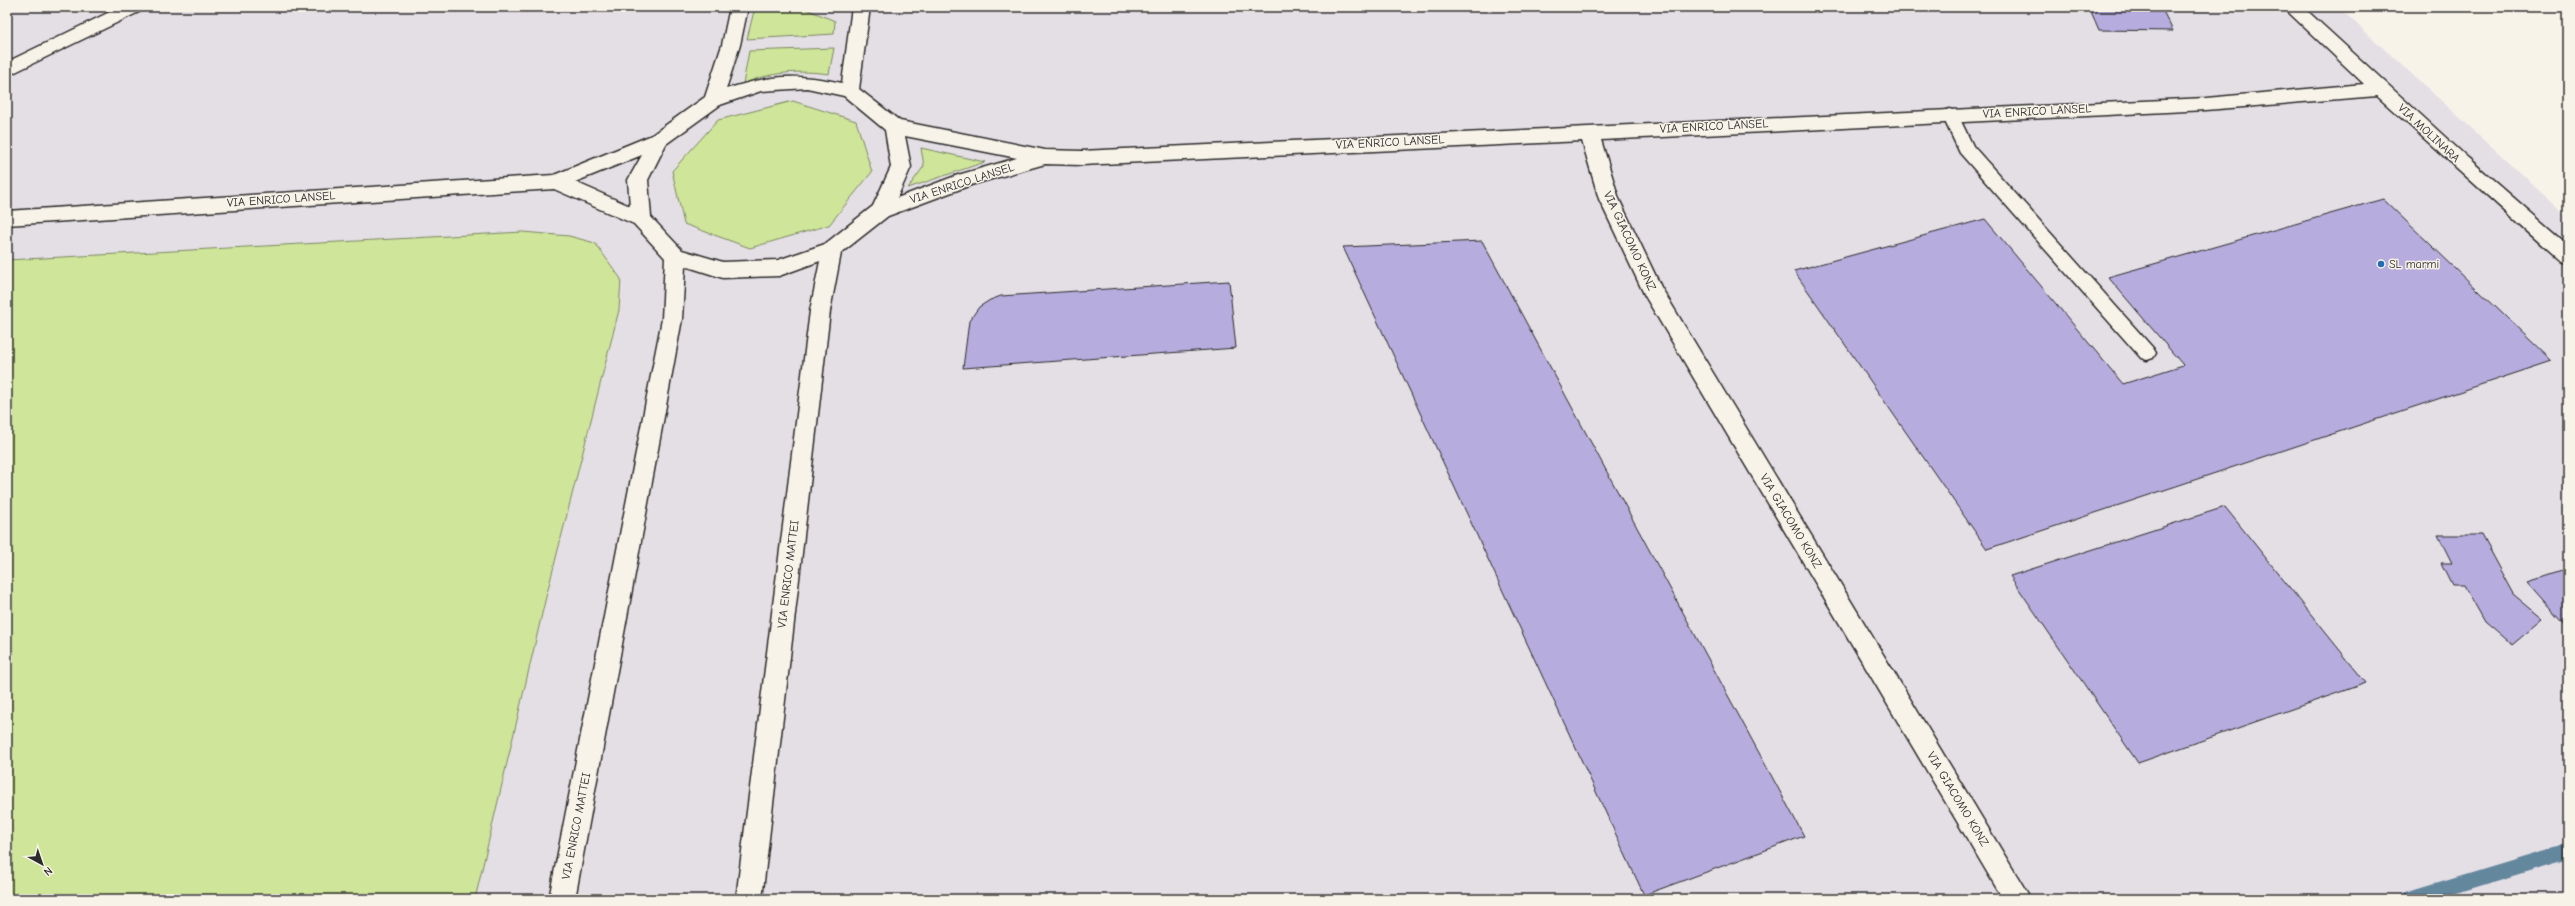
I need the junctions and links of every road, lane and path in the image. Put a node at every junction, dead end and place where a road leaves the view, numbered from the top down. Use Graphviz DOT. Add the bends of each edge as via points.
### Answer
graph roads {
  1 [pos="135,7"];
  2 [pos="739,7"];
  3 [pos="861,7"];
  4 [pos="2292,7"];
  5 [pos="7,70"];
  6 [pos="2382,89"];
  7 [pos="850,91"];
  8 [pos="713,100"];
  9 [pos="1950,115"];
  10 [pos="894,127"];
  11 [pos="1588,132"];
  12 [pos="659,140"];
  13 [pos="1045,157"];
  14 [pos="556,182"];
  15 [pos="881,211"];
  16 [pos="7,218"];
  17 [pos="640,219"];
  18 [pos="832,249"];
  19 [pos="675,256"];
  20 [pos="2568,257"];
  21 [pos="2147,353"];
  22 [pos="562,899"];
  23 [pos="749,899"];
  24 [pos="2018,899"];
  1 -- 5 [label="street"];
  2 -- 8 [label="street" via="731,45"];
  3 -- 7 [label="street"];
  4 -- 6 [label="street, VIA MOLINARA"];
  6 -- 9 [label="street, VIA ENRICO LANSEL" via="2206,104"];
  6 -- 20 [label="street, VIA MOLINARA"];
  7 -- 8 [label="street" via="807,82 760,85"];
  7 -- 10 [label="street"];
  8 -- 12 [label="street"];
  9 -- 11 [label="street, VIA ENRICO LANSEL"];
  9 -- 21 [label="lane" via="1966,149"];
  10 -- 13 [label="street, VIA ENRICO LANSEL"];
  10 -- 15 [label="street" via="901,167"];
  11 -- 13 [label="street, VIA ENRICO LANSEL" via="1081,158"];
  11 -- 24 [label="street, VIA GIACOMO KONZ" via="1609,199 1652,290"];
  12 -- 14 [label="street, VIA ENRICO LANSEL"];
  12 -- 17 [label="street" via="638,180"];
  13 -- 15 [label="street, VIA ENRICO LANSEL" via="965,180"];
  14 -- 16 [label="street, VIA ENRICO LANSEL"];
  14 -- 17 [label="street, VIA ENRICO LANSEL"];
  15 -- 18 [label="street"];
  17 -- 19 [label="street"];
  18 -- 19 [label="street" via="779,268 723,270"];
  18 -- 23 [label="street, VIA ENRICO MATTEI" via="820,311"];
  19 -- 22 [label="street, VIA ENRICO MATTEI" via="672,319"];
}
